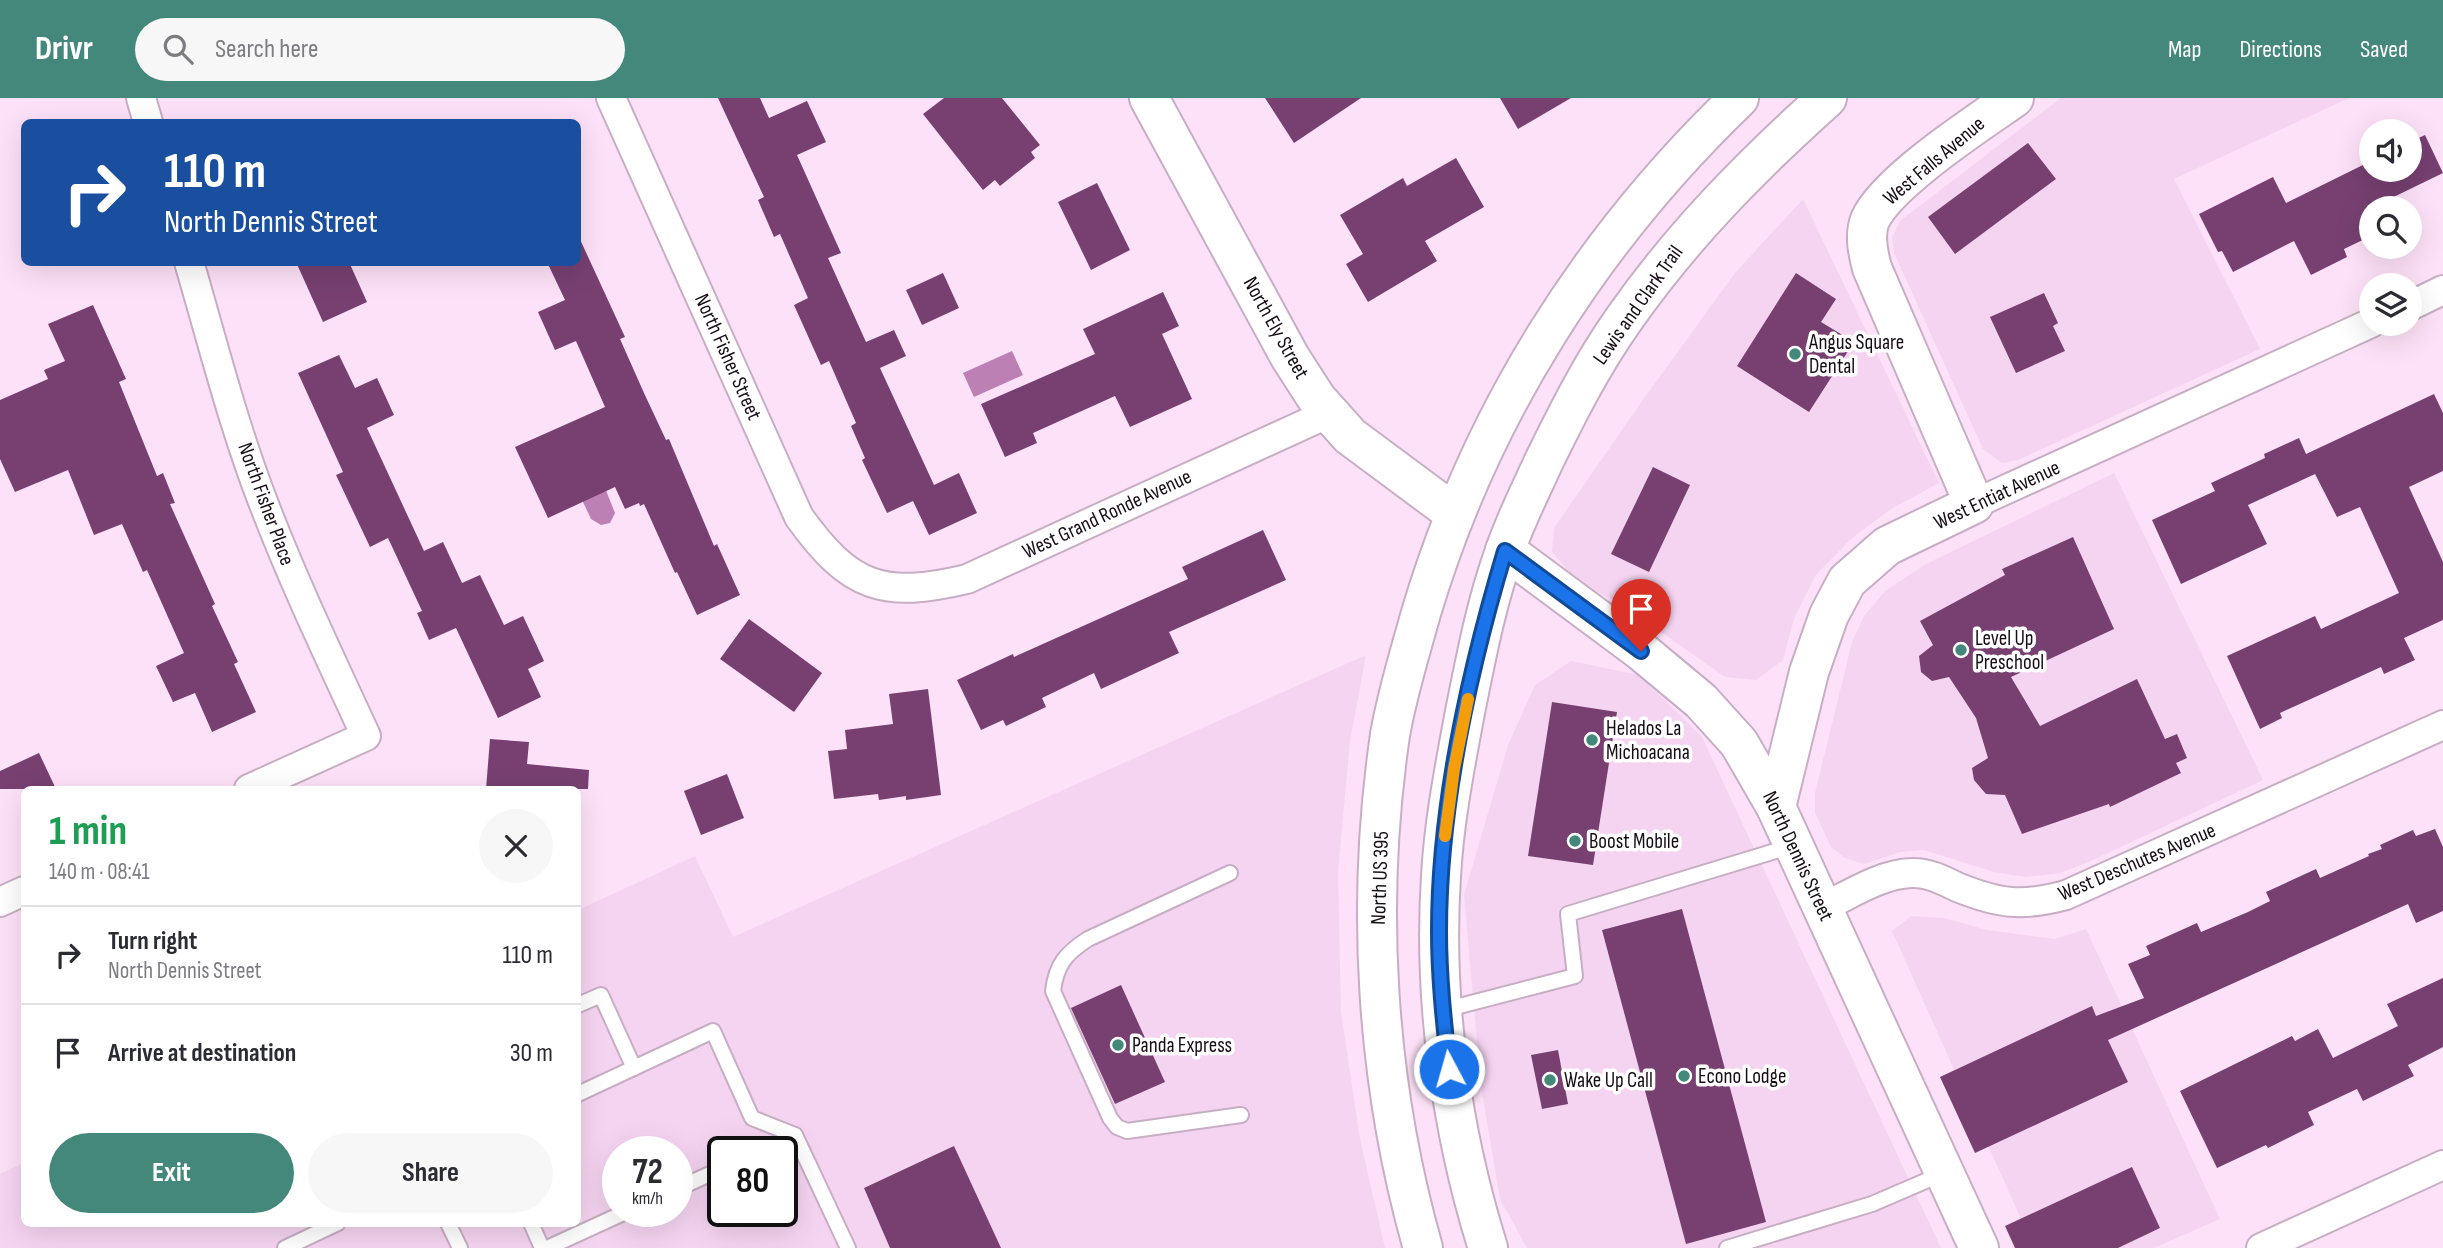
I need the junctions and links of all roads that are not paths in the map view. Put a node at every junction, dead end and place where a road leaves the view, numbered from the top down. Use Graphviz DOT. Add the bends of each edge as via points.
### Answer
graph roads {
  1 [pos="141,98"];
  2 [pos="611,98"];
  3 [pos="1149,98"];
  4 [pos="1739,98"];
  5 [pos="1826,98"];
  6 [pos="2014,98"];
  7 [pos="147,119"];
  8 [pos="190,266"];
  9 [pos="2443,290"];
  10 [pos="2422,300"];
  11 [pos="2359,328"];
  12 [pos="1327,414"];
  13 [pos="1974,504"];
  14 [pos="1455,514"];
  15 [pos="1505,551"];
  16 [pos="881,586"];
  17 [pos="2443,724"];
  18 [pos="256,786"];
  19 [pos="1776,807"];
  20 [pos="1794,846"];
  21 [pos="1230,873"];
  22 [pos="21,892"];
  23 [pos="0,902"];
  24 [pos="1822,908"];
  25 [pos="581,1004"];
  26 [pos="1443,1010"];
  27 [pos="634,1068"];
  28 [pos="581,1093"];
  29 [pos="1241,1115"];
  30 [pos="795,1135"];
  31 [pos="2443,1165"];
  32 [pos="1945,1173"];
  33 [pos="602,1222"];
  34 [pos="330,1227"];
  35 [pos="450,1227"];
  36 [pos="533,1227"];
  37 [pos="285,1248"];
  38 [pos="460,1248"];
  39 [pos="544,1248"];
  40 [pos="848,1248"];
  41 [pos="1423,1248"];
  42 [pos="1488,1248"];
  43 [pos="1727,1248"];
  44 [pos="1979,1248"];
  45 [pos="2260,1248"];
  1 -- 7 [label="street"];
  2 -- 16 [label="street, North Fisher Street" via="799,517 820,546 840,563"];
  3 -- 12 [label="main road, North Ely Street" via="1290,356"];
  4 -- 14 [label="main road" via="1667,171 1585,274 1517,381"];
  5 -- 15 [label="main road, Lewis and Clark Trail" via="1783,136 1688,236 1622,321 1568,411"];
  6 -- 13 [label="main road, West Falls Avenue" via="1901,183 1874,214 1867,233 1876,278"];
  8 -- 18 [label="street, North Fisher Place" via="264,504 366,736"];
  9 -- 10 [label="street"];
  11 -- 13 [label="street, West Entiat Avenue"];
  12 -- 14 [label="main road, North Ely Street"];
  12 -- 16 [label="street, West Grand Ronde Avenue" via="967,579 906,590"];
  13 -- 19 [label="main road, West Entiat Avenue" via="1887,547 1847,581 1829,615 1810,672"];
  14 -- 41 [label="main road, North US 395" via="1430,583 1391,732 1378,854 1384,1044 1401,1157"];
  15 -- 19 [label="main road, North Dennis Street" via="1701,701 1740,743"];
  15 -- 26 [label="main road" via="1475,660 1446,819 1439,932"];
  17 -- 24 [label="street, West Deschutes Avenue" via="2066,895 2033,903 2004,902 1913,873 1885,879"];
  19 -- 20 [label="main road, North Dennis Street"];
  20 -- 24 [label="main road, North Dennis Street"];
  20 -- 26 [label="lane" via="1568,914 1575,976"];
  21 -- 29 [label="lane" via="1070,950 1060,962 1053,991 1117,1127 1127,1131"];
  22 -- 23 [label="street"];
  24 -- 32 [label="main road, North Dennis Street"];
  25 -- 27 [label="lane" via="601,995"];
  26 -- 42 [label="main road" via="1455,1105"];
  27 -- 28 [label="lane"];
  27 -- 30 [label="lane" via="713,1031 752,1118"];
  30 -- 40 [label="lane"];
  31 -- 45 [label="street"];
  32 -- 43 [label="lane" via="1872,1204"];
  32 -- 44 [label="main road, North Dennis Street"];
  33 -- 39 [label="lane"];
  34 -- 37 [label="lane"];
  35 -- 38 [label="lane"];
  36 -- 39 [label="lane"];
}
